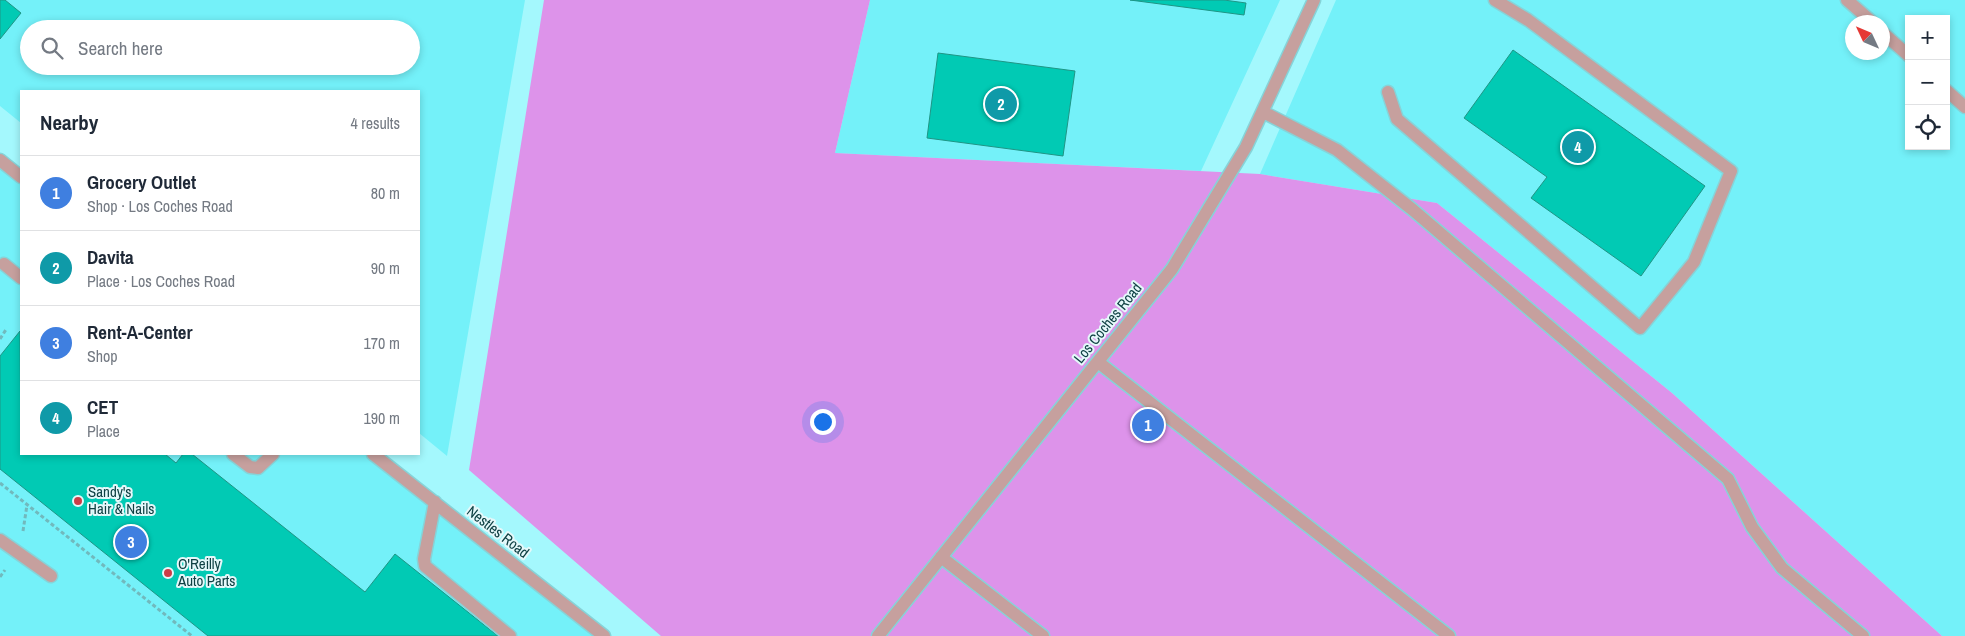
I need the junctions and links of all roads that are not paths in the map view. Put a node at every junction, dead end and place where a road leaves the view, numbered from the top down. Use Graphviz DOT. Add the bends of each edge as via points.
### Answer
graph roads {
  1 [pos="1314,0"];
  2 [pos="1495,0"];
  3 [pos="1847,0"];
  4 [pos="1864,15"];
  5 [pos="1890,39"];
  6 [pos="1905,52"];
  7 [pos="1388,92"];
  8 [pos="1950,94"];
  9 [pos="1965,107"];
  10 [pos="1263,112"];
  11 [pos="0,160"];
  12 [pos="20,176"];
  13 [pos="4,264"];
  14 [pos="20,277"];
  15 [pos="1098,362"];
  16 [pos="234,455"];
  17 [pos="272,455"];
  18 [pos="374,455"];
  19 [pos="435,502"];
  20 [pos="0,540"];
  21 [pos="941,558"];
  22 [pos="51,576"];
  23 [pos="1446,635"];
  24 [pos="510,636"];
  25 [pos="604,636"];
  26 [pos="878,636"];
  27 [pos="1043,636"];
  28 [pos="1863,636"];
  1 -- 10 [label="street, Los Coches Road"];
  2 -- 7 [label="street" via="1528,20 1731,171 1694,262 1640,328 1397,119"];
  3 -- 4 [label="street"];
  5 -- 6 [label="street"];
  8 -- 9 [label="street"];
  10 -- 15 [label="street, Los Coches Road" via="1246,147 1172,269"];
  10 -- 28 [label="street" via="1337,150 1413,210 1728,479 1752,527 1782,568"];
  11 -- 12 [label="street"];
  13 -- 14 [label="street"];
  15 -- 21 [label="street, Los Coches Road"];
  15 -- 23 [label="street"];
  16 -- 17 [label="street" via="250,467 258,468"];
  18 -- 19 [label="street, Nestles Road"];
  19 -- 24 [label="street" via="425,566"];
  19 -- 25 [label="street, Nestles Road"];
  20 -- 22 [label="street"];
  21 -- 26 [label="street, Los Coches Road"];
  21 -- 27 [label="street"];
}
